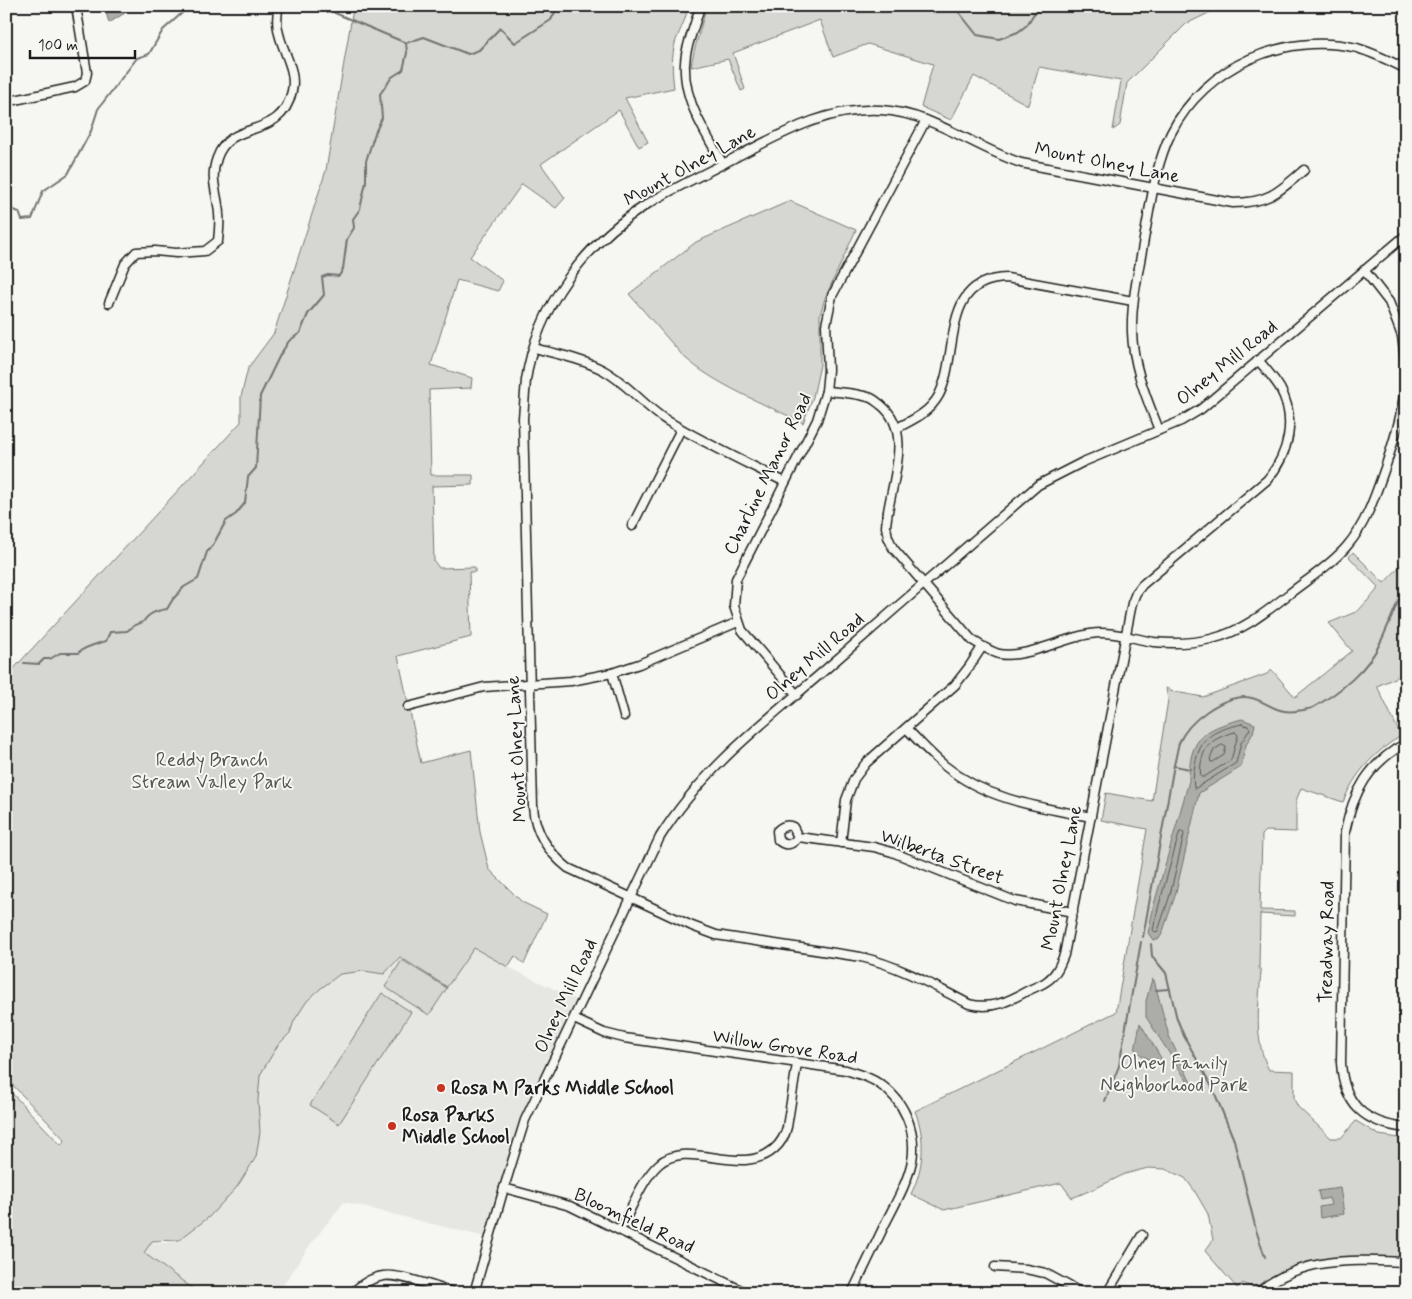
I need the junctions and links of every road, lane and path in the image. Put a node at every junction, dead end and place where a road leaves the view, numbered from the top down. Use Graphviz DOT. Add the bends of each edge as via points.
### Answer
graph roads {
  1 [pos="76,6"];
  2 [pos="278,6"];
  3 [pos="700,6"];
  4 [pos="1406,69"];
  5 [pos="6,99"];
  6 [pos="926,120"];
  7 [pos="723,164"];
  8 [pos="1304,170"];
  9 [pos="1154,188"];
  10 [pos="1406,235"];
  11 [pos="1364,270"];
  12 [pos="1133,301"];
  13 [pos="109,303"];
  14 [pos="1404,336"];
  15 [pos="534,348"];
  16 [pos="1258,360"];
  17 [pos="1406,366"];
  18 [pos="1406,373"];
  19 [pos="826,391"];
  20 [pos="897,428"];
  21 [pos="681,429"];
  22 [pos="1160,430"];
  23 [pos="785,482"];
  24 [pos="632,526"];
  25 [pos="924,584"];
  26 [pos="738,622"];
  27 [pos="1126,636"];
  28 [pos="982,647"];
  29 [pos="612,673"];
  30 [pos="529,683"];
  31 [pos="797,694"];
  32 [pos="408,707"];
  33 [pos="624,716"];
  34 [pos="906,728"];
  35 [pos="1406,743"];
  36 [pos="1091,817"];
  37 [pos="798,838"];
  38 [pos="841,843"];
  39 [pos="631,898"];
  40 [pos="1073,912"];
  41 [pos="574,1019"];
  42 [pos="797,1064"];
  43 [pos="1406,1128"];
  44 [pos="504,1188"];
  45 [pos="620,1230"];
  46 [pos="1142,1235"];
  47 [pos="1406,1262"];
  48 [pos="995,1266"];
  49 [pos="1259,1292"];
  50 [pos="352,1293"];
  51 [pos="455,1293"];
  52 [pos="474,1293"];
  53 [pos="747,1293"];
  54 [pos="852,1293"];
  55 [pos="1082,1293"];
  56 [pos="1107,1293"];
  1 -- 5 [label="street" via="87,73 85,81 24,98"];
  2 -- 13 [label="street" via="277,29 293,73 292,91 275,121 233,136 220,150 214,174 219,214 218,241 205,251 176,254 154,250 136,252 125,264"];
  3 -- 7 [label="street" via="686,53 685,83 694,110"];
  4 -- 9 [label="street" via="1375,54 1342,46 1303,44 1276,49 1237,64 1196,97 1182,116 1161,158"];
  6 -- 7 [label="street, Mount Olney Lane" via="882,110 835,114 792,128"];
  6 -- 9 [label="street, Mount Olney Lane" via="1021,163"];
  6 -- 19 [label="street, Charline Manor Road" via="832,296 826,325"];
  7 -- 15 [label="street, Mount Olney Lane" via="648,204 597,242 558,294"];
  8 -- 9 [label="street, Mount Olney Lane" via="1275,194 1250,203 1233,203"];
  9 -- 12 [label="street"];
  10 -- 11 [label="street, Olney Mill Road"];
  11 -- 14 [label="street" via="1389,302"];
  11 -- 16 [label="street, Olney Mill Road"];
  12 -- 20 [label="street" via="1008,278 981,282 965,297 958,312 946,378 938,396 922,414"];
  12 -- 22 [label="street" via="1132,333 1136,363 1144,393"];
  14 -- 17 [label="street"];
  15 -- 21 [label="street" via="604,370 654,412"];
  15 -- 30 [label="street, Mount Olney Lane" via="526,379 523,418"];
  16 -- 22 [label="street, Olney Mill Road" via="1200,409"];
  16 -- 27 [label="street, Mount Olney Lane" via="1273,377 1287,405 1290,424 1283,457 1267,480 1142,585 1132,603"];
  18 -- 27 [label="street" via="1400,422 1374,501 1357,533 1337,556 1256,620 1228,634 1190,642 1155,642"];
  19 -- 20 [label="street" via="874,399 887,410"];
  19 -- 23 [label="street, Charline Manor Road" via="817,420"];
  20 -- 25 [label="street" via="899,450 886,527 893,548"];
  21 -- 23 [label="street"];
  21 -- 24 [label="street"];
  22 -- 25 [label="street, Olney Mill Road" via="1038,485"];
  23 -- 26 [label="street, Charline Manor Road" via="736,580 734,597"];
  25 -- 28 [label="street" via="972,640"];
  25 -- 31 [label="street, Olney Mill Road"];
  26 -- 29 [label="street"];
  26 -- 31 [label="street, Charline Manor Road" via="746,637"];
  27 -- 28 [label="street" via="1090,634 1014,655 998,654"];
  27 -- 36 [label="street, Mount Olney Lane"];
  28 -- 34 [label="street" via="955,685"];
  29 -- 30 [label="street" via="571,681"];
  29 -- 33 [label="street"];
  30 -- 32 [label="street" via="484,687"];
  30 -- 39 [label="street, Mount Olney Lane" via="534,818 544,843 568,868"];
  31 -- 39 [label="street, Olney Mill Road" via="722,760 672,818"];
  34 -- 36 [label="street" via="944,765 980,788 1015,802"];
  34 -- 38 [label="street" via="866,763 854,779 846,800"];
  35 -- 43 [label="street, Treadway Road" via="1390,752 1363,781 1349,812 1345,832 1341,1062 1345,1086 1361,1111 1375,1122"];
  36 -- 40 [label="street, Mount Olney Lane"];
  37 -- 38 [label="street, Wilberta Street"];
  38 -- 40 [label="street, Wilberta Street" via="892,852 1015,901"];
  39 -- 40 [label="street, Mount Olney Lane" via="716,935 883,962 977,1006 995,1006 1047,981 1059,968 1064,955"];
  39 -- 41 [label="street, Olney Mill Road"];
  41 -- 42 [label="street, Willow Grove Road" via="624,1038"];
  41 -- 44 [label="street, Olney Mill Road" via="526,1120"];
  42 -- 45 [label="street" via="788,1127 779,1144 768,1154 747,1161 682,1155 671,1157 648,1176"];
  42 -- 54 [label="street, Willow Grove Road" via="846,1070 872,1080 896,1098 910,1123 913,1140 909,1170"];
  44 -- 45 [label="street, Bloomfield Road" via="570,1206"];
  44 -- 52 [label="street, Olney Mill Road"];
  45 -- 53 [label="street, Bloomfield Road"];
  46 -- 56 [label="street"];
  47 -- 49 [label="street" via="1321,1263 1287,1273"];
  48 -- 55 [label="street" via="1045,1273"];
  50 -- 51 [label="street" via="363,1283 393,1275"];
}
